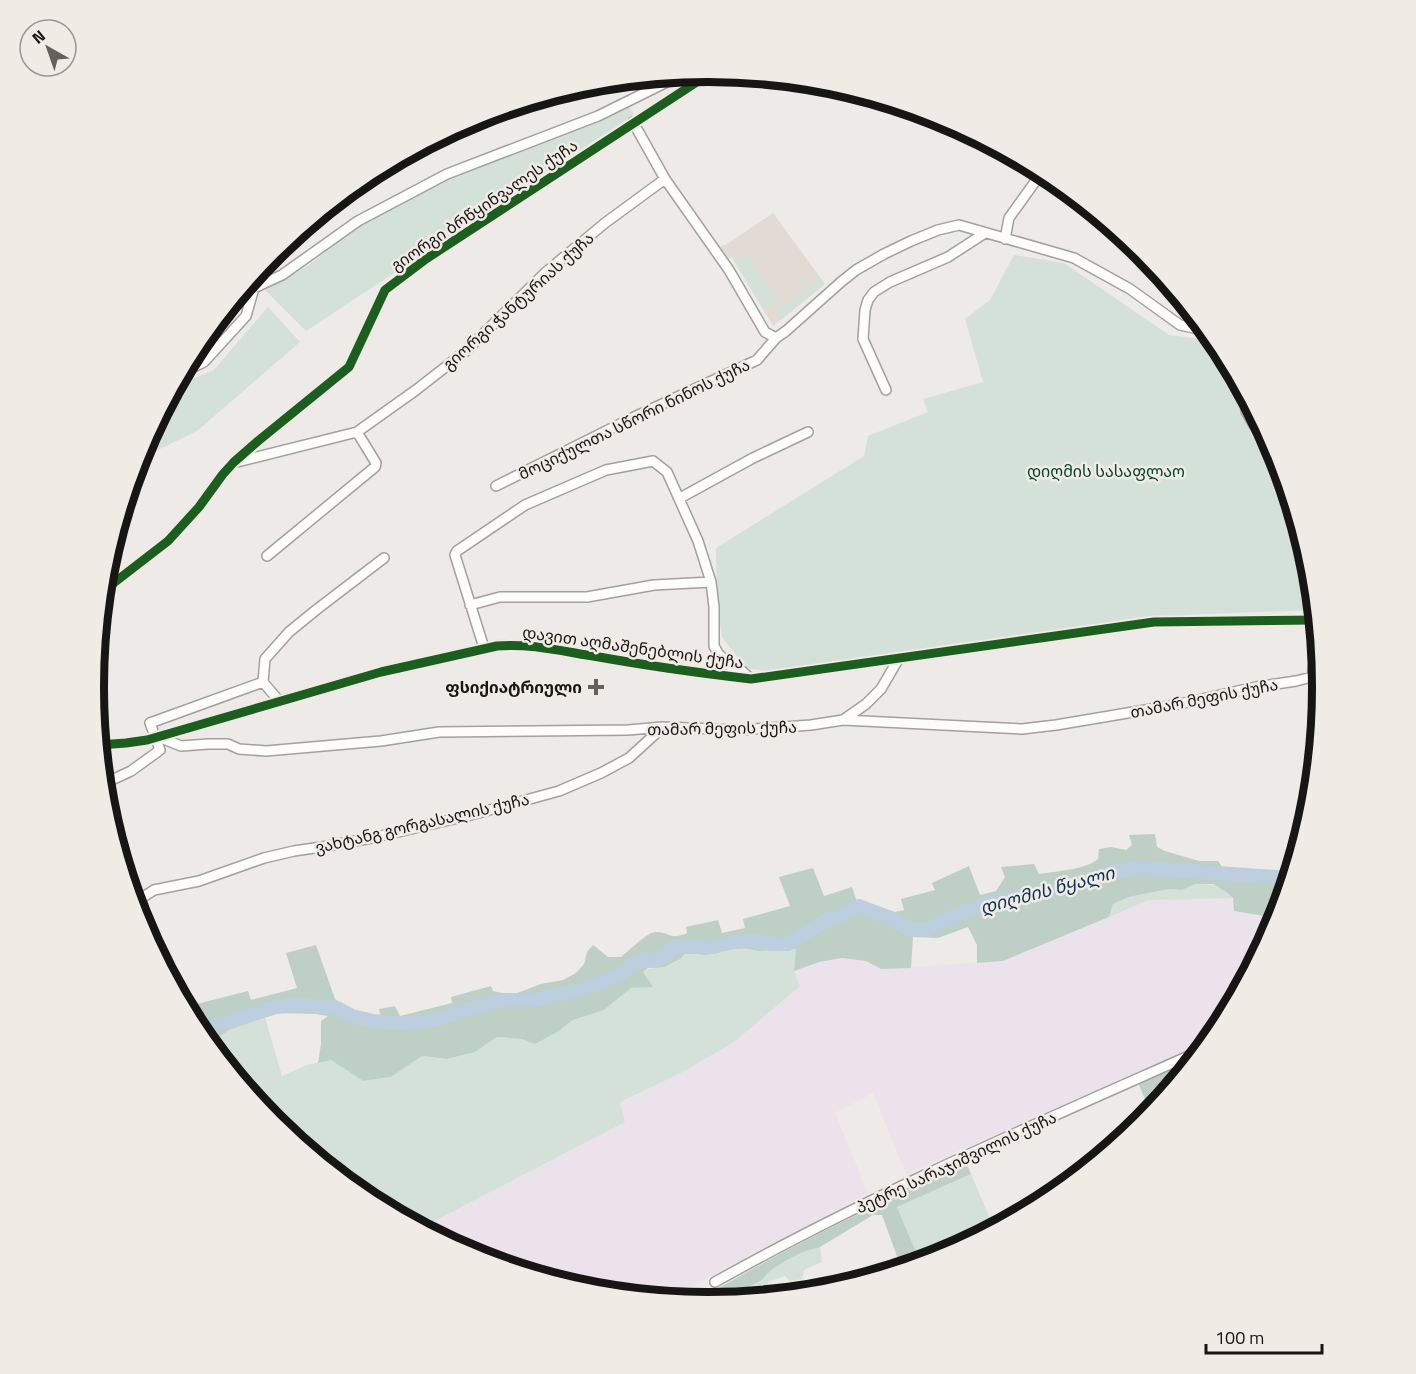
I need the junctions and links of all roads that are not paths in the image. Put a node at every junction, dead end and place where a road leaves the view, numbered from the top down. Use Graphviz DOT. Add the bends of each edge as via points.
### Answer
graph roads {
  1 [pos="695,83"];
  2 [pos="661,85"];
  3 [pos="633,122"];
  4 [pos="665,179"];
  5 [pos="1037,179"];
  6 [pos="985,233"];
  7 [pos="1005,239"];
  8 [pos="258,284"];
  9 [pos="249,294"];
  10 [pos="1195,328"];
  11 [pos="776,338"];
  12 [pos="196,366"];
  13 [pos="886,390"];
  14 [pos="357,432"];
  15 [pos="808,432"];
  16 [pos="234,462"];
  17 [pos="496,486"];
  18 [pos="680,498"];
  19 [pos="267,556"];
  20 [pos="384,558"];
  21 [pos="711,582"];
  22 [pos="113,584"];
  23 [pos="470,605"];
  24 [pos="1308,620"];
  25 [pos="484,648"];
  26 [pos="899,658"];
  27 [pos="1312,678"];
  28 [pos="751,679"];
  29 [pos="263,682"];
  30 [pos="279,701"];
  31 [pos="843,720"];
  32 [pos="663,727"];
  33 [pos="156,736"];
  34 [pos="107,744"];
  35 [pos="111,780"];
  36 [pos="142,898"];
  37 [pos="1186,1057"];
  38 [pos="715,1282"];
  1 -- 3 [label="street, გიორგი ბრწყინვალეს ქუჩა"];
  2 -- 8 [label="street" via="598,116 447,174 358,221 282,275"];
  3 -- 4 [label="street"];
  3 -- 16 [label="street, გიორგი ბრწყინვალეს ქუჩა" via="426,259 385,291 349,367"];
  4 -- 11 [label="street" via="729,270 765,332"];
  4 -- 14 [label="street, გიორგი ჭანტურიას ქუჩა" via="546,272 466,351"];
  5 -- 7 [label="street" via="1009,218"];
  6 -- 7 [label="street, მოციქულთა სწორი ნინოს ქუჩა"];
  6 -- 11 [label="street, მოციქულთა სწორი ნინოს ქუჩა" via="959,225 884,254 856,270"];
  6 -- 13 [label="street" via="948,257 874,291 868,300 863,339"];
  7 -- 10 [label="street, მოციქულთა სწორი ნინოს ქუჩა" via="1074,258 1130,289 1180,325"];
  9 -- 12 [label="street" via="246,316"];
  11 -- 17 [label="street, მოციქულთა სწორი ნინოს ქუჩა" via="757,360"];
  14 -- 16 [label="street, გიორგი ჭანტურიას ქუჩა"];
  14 -- 19 [label="street" via="375,467"];
  15 -- 18 [label="street"];
  16 -- 22 [label="street, გიორგი ბრწყინვალეს ქუჩა" via="168,541"];
  18 -- 21 [label="street"];
  18 -- 23 [label="street" via="667,472 653,461 606,470 525,505 455,553"];
  20 -- 29 [label="street" via="289,632 265,659"];
  21 -- 23 [label="street" via="654,585 587,597 500,597"];
  21 -- 28 [label="street" via="714,646 730,666"];
  23 -- 25 [label="street"];
  24 -- 26 [label="street, დავით აღმაშენებლის ქუჩა" via="1154,622"];
  25 -- 28 [label="street, დავით აღმაშენებლის ქუჩა" via="511,644"];
  25 -- 30 [label="street, დავით აღმაშენებლის ქუჩა"];
  26 -- 28 [label="street, დავით აღმაშენებლის ქუჩა"];
  26 -- 31 [label="street" via="881,689"];
  27 -- 31 [label="street, თამარ მეფის ქუჩა" via="1022,729"];
  29 -- 30 [label="street"];
  29 -- 33 [label="street" via="150,723"];
  30 -- 33 [label="street, დავით აღმაშენებლის ქუჩა"];
  31 -- 32 [label="street, თამარ მეფის ქუჩა" via="741,730"];
  32 -- 33 [label="street, თამარ მეფის ქუჩა" via="439,732 266,751 228,744 181,746"];
  32 -- 36 [label="street, ვახტანგ გორგასალის ქუჩა" via="629,758 559,791 372,838 264,858 199,881 154,890"];
  33 -- 34 [label="street, დავით აღმაშენებლის ქუჩა"];
  33 -- 35 [label="street" via="160,750"];
  37 -- 38 [label="street, პეტრე სარაჯიშვილის ქუჩა" via="922,1176"];
}
